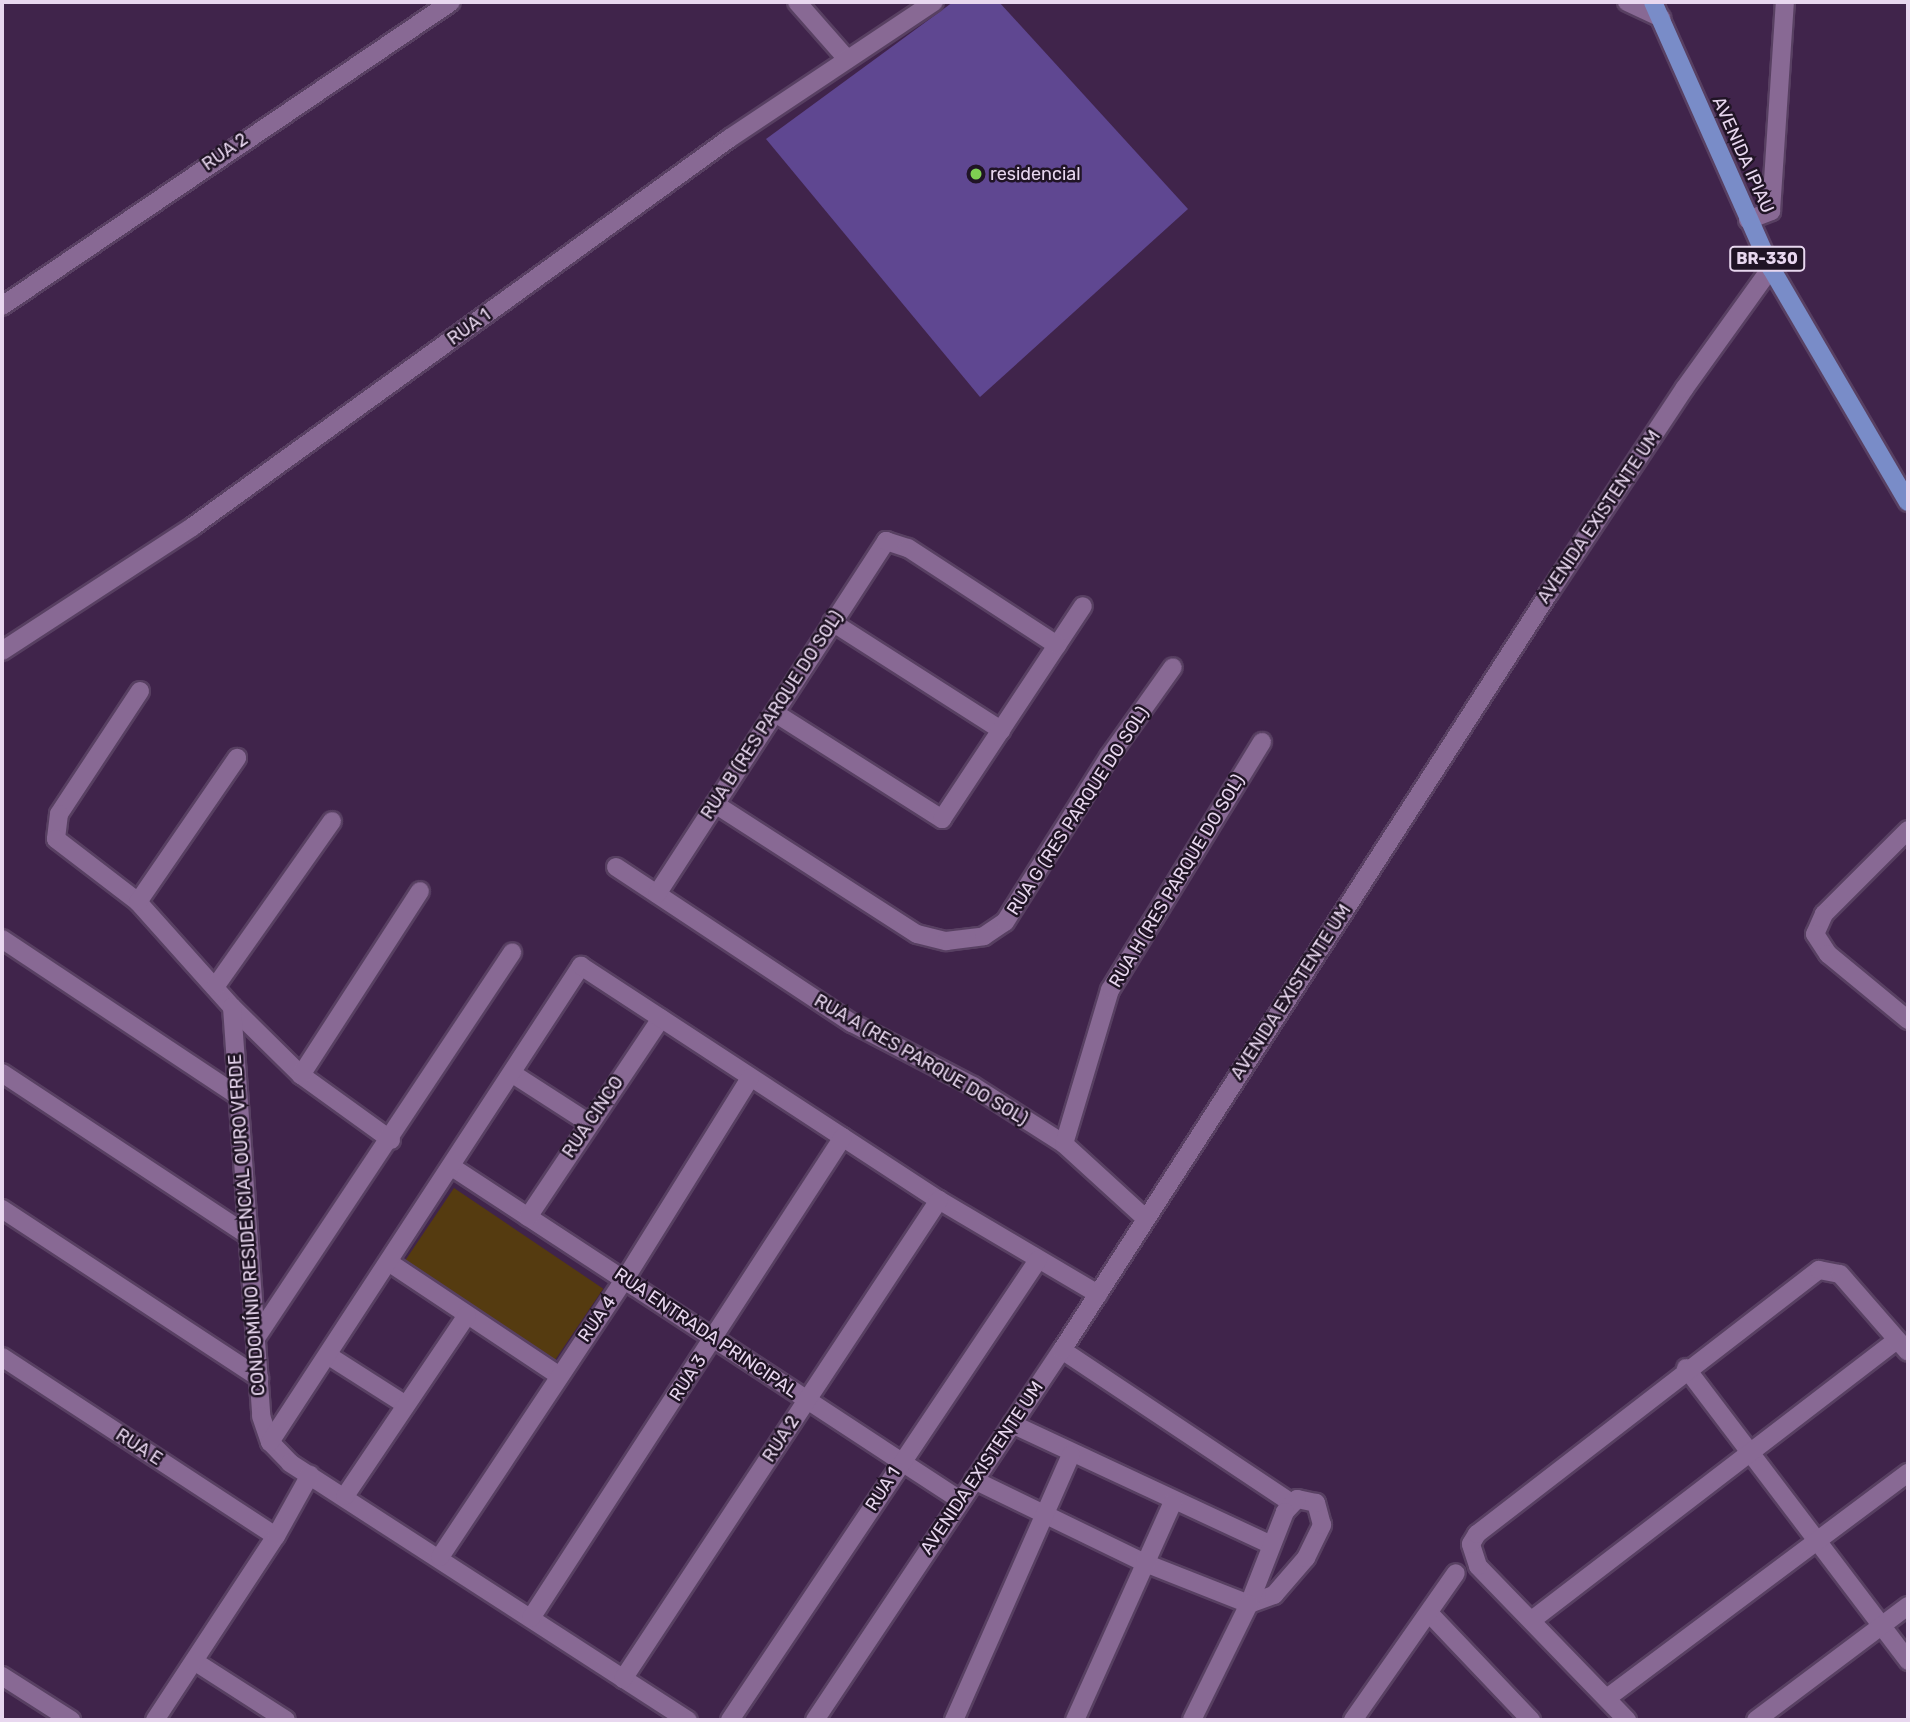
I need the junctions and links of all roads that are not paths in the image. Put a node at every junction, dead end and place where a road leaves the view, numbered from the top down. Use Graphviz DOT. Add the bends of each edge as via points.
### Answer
graph roads {
  1 [pos="451,2"];
  2 [pos="797,2"];
  3 [pos="934,2"];
  4 [pos="1627,2"];
  5 [pos="1786,2"];
  6 [pos="1657,10"];
  7 [pos="848,59"];
  8 [pos="1748,220"];
  9 [pos="1771,268"];
  10 [pos="2,306"];
  11 [pos="1908,502"];
  12 [pos="1083,606"];
  13 [pos="832,622"];
  14 [pos="1057,645"];
  15 [pos="2,651"];
  16 [pos="1173,667"];
  17 [pos="140,691"];
  18 [pos="775,713"];
  19 [pos="1001,730"];
  20 [pos="1262,743"];
  21 [pos="237,758"];
  22 [pos="715,804"];
  23 [pos="332,821"];
  24 [pos="1908,830"];
  25 [pos="616,867"];
  26 [pos="421,891"];
  27 [pos="657,894"];
  28 [pos="138,902"];
  29 [pos="2,939"];
  30 [pos="512,952"];
  31 [pos="215,988"];
  32 [pos="232,1007"];
  33 [pos="661,1018"];
  34 [pos="1908,1020"];
  35 [pos="2,1073"];
  36 [pos="513,1074"];
  37 [pos="301,1075"];
  38 [pos="750,1078"];
  39 [pos="235,1094"];
  40 [pos="589,1123"];
  41 [pos="843,1137"];
  42 [pos="391,1140"];
  43 [pos="1064,1144"];
  44 [pos="452,1167"];
  45 [pos="939,1199"];
  46 [pos="2,1209"];
  47 [pos="528,1217"];
  48 [pos="1146,1219"];
  49 [pos="248,1235"];
  50 [pos="1038,1260"];
  51 [pos="390,1263"];
  52 [pos="625,1279"];
  53 [pos="1098,1294"];
  54 [pos="467,1315"];
  55 [pos="714,1337"];
  56 [pos="256,1338"];
  57 [pos="1903,1346"];
  58 [pos="1062,1350"];
  59 [pos="329,1356"];
  60 [pos="2,1357"];
  61 [pos="1686,1368"];
  62 [pos="558,1375"];
  63 [pos="259,1378"];
  64 [pos="807,1400"];
  65 [pos="406,1405"];
  66 [pos="1012,1424"];
  67 [pos="270,1442"];
  68 [pos="1752,1451"];
  69 [pos="1071,1455"];
  70 [pos="901,1462"];
  71 [pos="1908,1473"];
  72 [pos="310,1475"];
  73 [pos="974,1480"];
  74 [pos="345,1496"];
  75 [pos="960,1500"];
  76 [pos="1173,1502"];
  77 [pos="1291,1503"];
  78 [pos="1044,1516"];
  79 [pos="276,1536"];
  80 [pos="1816,1541"];
  81 [pos="1271,1545"];
  82 [pos="440,1557"];
  83 [pos="1145,1563"];
  84 [pos="1456,1573"];
  85 [pos="1249,1604"];
  86 [pos="1908,1606"];
  87 [pos="1429,1612"];
  88 [pos="531,1618"];
  89 [pos="1532,1620"];
  90 [pos="1883,1625"];
  91 [pos="194,1661"];
  92 [pos="1908,1661"];
  93 [pos="2,1676"];
  94 [pos="623,1679"];
  95 [pos="1607,1698"];
  96 [pos="1359,1718"];
  97 [pos="71,1720"];
  98 [pos="155,1720"];
  99 [pos="286,1720"];
  100 [pos="688,1720"];
  101 [pos="730,1720"];
  102 [pos="815,1720"];
  103 [pos="954,1720"];
  104 [pos="1075,1720"];
  105 [pos="1192,1720"];
  106 [pos="1531,1720"];
  107 [pos="1627,1720"];
  108 [pos="1756,1720"];
  1 -- 10 [label="street, RUA 2"];
  2 -- 7 [label="street"];
  3 -- 7 [label="street, RUA 1"];
  4 -- 6 [label="street"];
  5 -- 8 [label="street" via="1771,212"];
  6 -- 8 [label="main road, AVENIDA IPIAU / BR-330"];
  7 -- 15 [label="street, RUA 1" via="591,237 192,527"];
  8 -- 9 [label="main road, AVENIDA IPIAU / BR-330"];
  9 -- 11 [label="main road, AVENIDA IPIAU / BR-330"];
  9 -- 48 [label="street, AVENIDA EXISTENTE UM" via="1684,389 1526,627"];
  12 -- 14 [label="street"];
  13 -- 14 [label="street, RUA B (RES PARQUE DO SOL)" via="891,540"];
  13 -- 18 [label="street, RUA B (RES PARQUE DO SOL)"];
  13 -- 19 [label="street"];
  14 -- 19 [label="street"];
  16 -- 22 [label="street, RUA G (RES PARQUE DO SOL)" via="1109,757 1005,922 984,936 946,941 917,934"];
  17 -- 28 [label="street" via="59,814 55,832 69,851"];
  18 -- 19 [label="street" via="942,819"];
  18 -- 22 [label="street, RUA B (RES PARQUE DO SOL)"];
  20 -- 43 [label="street, RUA H (RES PARQUE DO SOL)" via="1110,990"];
  21 -- 28 [label="street"];
  22 -- 27 [label="street, RUA B (RES PARQUE DO SOL)"];
  23 -- 31 [label="street"];
  24 -- 34 [label="street" via="1824,914 1815,934 1828,954"];
  25 -- 27 [label="street, RUA A (RES PARQUE DO SOL)"];
  26 -- 37 [label="street"];
  27 -- 43 [label="street, RUA A (RES PARQUE DO SOL)" via="852,1023 973,1086"];
  28 -- 31 [label="street"];
  29 -- 39 [label="street"];
  30 -- 42 [label="street"];
  31 -- 32 [label="street"];
  32 -- 37 [label="street"];
  32 -- 39 [label="street, CONDOMÍNIO RESIDENCIAL OURO VERDE"];
  33 -- 36 [label="street" via="581,966"];
  33 -- 38 [label="street"];
  33 -- 40 [label="street, RUA CINCO"];
  35 -- 49 [label="street"];
  36 -- 40 [label="street"];
  36 -- 44 [label="street"];
  37 -- 42 [label="street"];
  38 -- 41 [label="street"];
  38 -- 52 [label="street, RUA 4"];
  39 -- 49 [label="street, CONDOMÍNIO RESIDENCIAL OURO VERDE"];
  40 -- 47 [label="street, RUA CINCO"];
  41 -- 45 [label="street"];
  41 -- 55 [label="street, RUA 3"];
  42 -- 56 [label="street"];
  43 -- 48 [label="street, RUA A (RES PARQUE DO SOL)"];
  44 -- 47 [label="street, RUA ENTRADA PRINCIPAL"];
  44 -- 51 [label="street"];
  45 -- 50 [label="street"];
  45 -- 64 [label="street, RUA 2"];
  46 -- 63 [label="street"];
  47 -- 52 [label="street, RUA ENTRADA PRINCIPAL"];
  48 -- 53 [label="street, AVENIDA EXISTENTE UM"];
  49 -- 56 [label="street, CONDOMÍNIO RESIDENCIAL OURO VERDE"];
  50 -- 53 [label="street"];
  50 -- 70 [label="street, RUA 1"];
  51 -- 54 [label="street"];
  51 -- 59 [label="street"];
  52 -- 55 [label="street, RUA ENTRADA PRINCIPAL"];
  52 -- 62 [label="street, RUA 4"];
  53 -- 58 [label="street, AVENIDA EXISTENTE UM"];
  54 -- 62 [label="street"];
  54 -- 65 [label="street"];
  55 -- 64 [label="street, RUA ENTRADA PRINCIPAL"];
  55 -- 88 [label="street, RUA 3"];
  56 -- 63 [label="street, CONDOMÍNIO RESIDENCIAL OURO VERDE"];
  57 -- 61 [label="street" via="1840,1273 1819,1270"];
  57 -- 68 [label="street"];
  58 -- 66 [label="street, AVENIDA EXISTENTE UM"];
  58 -- 77 [label="street"];
  59 -- 65 [label="street"];
  59 -- 67 [label="street"];
  60 -- 79 [label="street, RUA E"];
  61 -- 68 [label="street"];
  61 -- 89 [label="street" via="1489,1524 1471,1544 1478,1566"];
  62 -- 82 [label="street, RUA 4"];
  63 -- 67 [label="street, CONDOMÍNIO RESIDENCIAL OURO VERDE" via="261,1416"];
  64 -- 70 [label="street, RUA ENTRADA PRINCIPAL"];
  64 -- 94 [label="street, RUA 2"];
  65 -- 74 [label="street"];
  66 -- 69 [label="street"];
  66 -- 73 [label="street, AVENIDA EXISTENTE UM"];
  67 -- 72 [label="street"];
  68 -- 80 [label="street"];
  68 -- 89 [label="street"];
  69 -- 76 [label="street"];
  69 -- 78 [label="street"];
  70 -- 75 [label="street, RUA ENTRADA PRINCIPAL"];
  70 -- 101 [label="street, RUA 1"];
  71 -- 80 [label="street"];
  72 -- 74 [label="street"];
  72 -- 79 [label="street"];
  73 -- 75 [label="street, AVENIDA EXISTENTE UM"];
  73 -- 78 [label="street"];
  74 -- 82 [label="street"];
  75 -- 102 [label="street, AVENIDA EXISTENTE UM"];
  76 -- 81 [label="street"];
  76 -- 83 [label="street"];
  77 -- 81 [label="street"];
  77 -- 85 [label="street" via="1307,1498 1316,1503 1322,1512 1319,1532 1306,1558 1274,1595"];
  78 -- 83 [label="street"];
  78 -- 103 [label="street"];
  79 -- 91 [label="street"];
  80 -- 90 [label="street"];
  80 -- 95 [label="street"];
  81 -- 85 [label="street"];
  82 -- 88 [label="street"];
  83 -- 85 [label="street"];
  83 -- 104 [label="street"];
  84 -- 87 [label="street"];
  85 -- 105 [label="street"];
  86 -- 90 [label="street"];
  87 -- 96 [label="street"];
  87 -- 106 [label="street"];
  88 -- 94 [label="street"];
  89 -- 95 [label="street"];
  90 -- 92 [label="street"];
  90 -- 108 [label="street"];
  91 -- 98 [label="street"];
  91 -- 99 [label="street"];
  93 -- 97 [label="street"];
  94 -- 100 [label="street"];
  95 -- 107 [label="street"];
}
